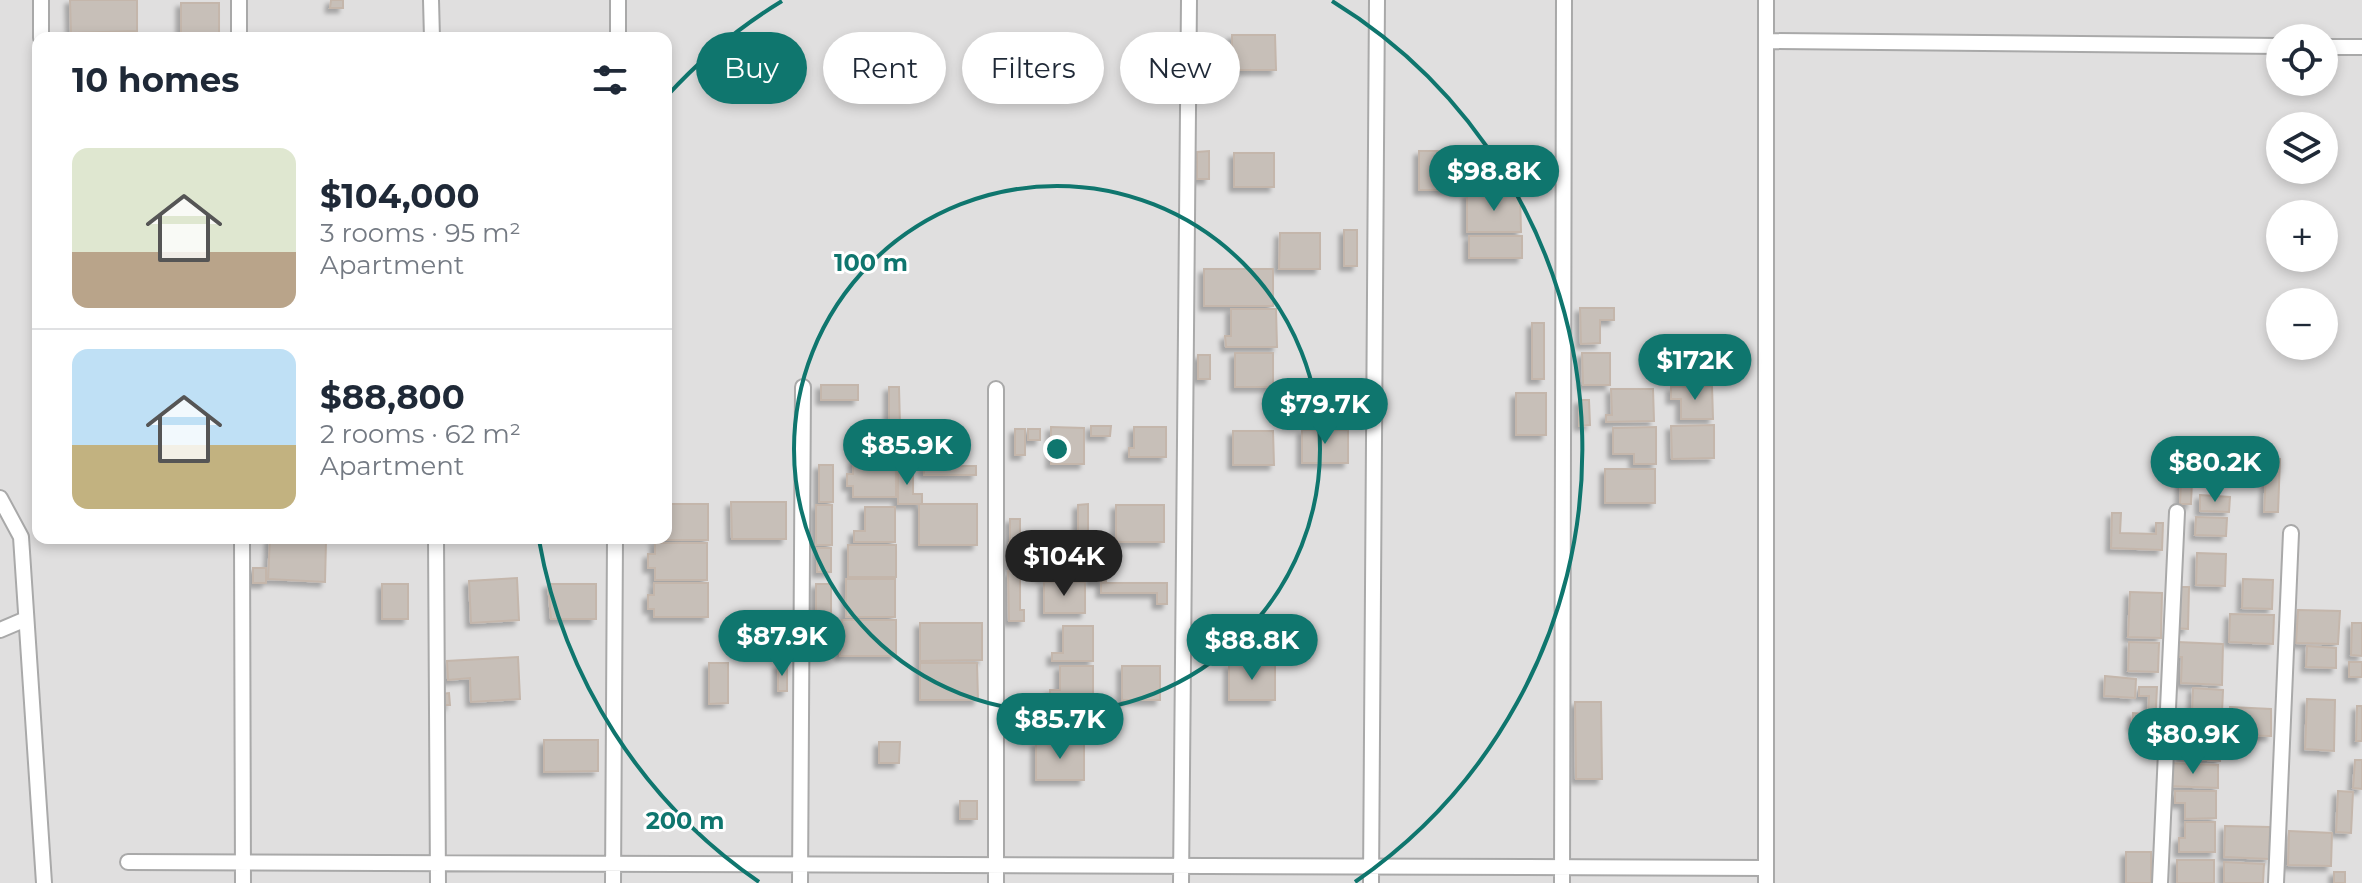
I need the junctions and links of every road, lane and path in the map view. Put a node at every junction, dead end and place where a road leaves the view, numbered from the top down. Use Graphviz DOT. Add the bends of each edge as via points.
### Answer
graph roads {
  1 [pos="41,0"];
  2 [pos="239,0"];
  3 [pos="431,0"];
  4 [pos="618,0"];
  5 [pos="1189,0"];
  6 [pos="1377,0"];
  7 [pos="1564,0"];
  8 [pos="1766,0"];
  9 [pos="41,32"];
  10 [pos="239,32"];
  11 [pos="432,32"];
  12 [pos="618,32"];
  13 [pos="1766,41"];
  14 [pos="2266,46"];
  15 [pos="2338,47"];
  16 [pos="2362,47"];
  17 [pos="803,387"];
  18 [pos="996,389"];
  19 [pos="0,498"];
  20 [pos="2177,512"];
  21 [pos="2291,533"];
  22 [pos="242,544"];
  23 [pos="436,544"];
  24 [pos="615,544"];
  25 [pos="26,619"];
  26 [pos="0,630"];
  27 [pos="128,862"];
  28 [pos="243,862"];
  29 [pos="438,863"];
  30 [pos="613,864"];
  31 [pos="800,864"];
  32 [pos="996,865"];
  33 [pos="1181,866"];
  34 [pos="1371,867"];
  35 [pos="1562,867"];
  36 [pos="1766,876"];
  37 [pos="44,883"];
  38 [pos="243,883"];
  39 [pos="438,883"];
  40 [pos="613,883"];
  41 [pos="800,883"];
  42 [pos="996,883"];
  43 [pos="1181,883"];
  44 [pos="1371,883"];
  45 [pos="1562,883"];
  46 [pos="2160,883"];
  47 [pos="2276,883"];
  1 -- 9 [label="street"];
  2 -- 10 [label="street"];
  3 -- 11 [label="street"];
  4 -- 12 [label="street"];
  5 -- 33 [label="street"];
  6 -- 34 [label="street"];
  7 -- 35 [label="street"];
  8 -- 13 [label="street"];
  13 -- 14 [label="street"];
  13 -- 36 [label="street"];
  15 -- 16 [label="street"];
  17 -- 31 [label="street"];
  18 -- 32 [label="street"];
  19 -- 25 [label="street" via="21,537"];
  20 -- 46 [label="street"];
  21 -- 47 [label="street"];
  22 -- 28 [label="street"];
  23 -- 29 [label="street"];
  24 -- 30 [label="street"];
  25 -- 26 [label="street"];
  25 -- 37 [label="street"];
  27 -- 28 [label="street"];
  28 -- 29 [label="street"];
  28 -- 38 [label="street"];
  29 -- 30 [label="street"];
  29 -- 39 [label="street"];
  30 -- 31 [label="street"];
  30 -- 40 [label="street"];
  31 -- 32 [label="street"];
  31 -- 41 [label="street"];
  32 -- 33 [label="street"];
  32 -- 42 [label="street"];
  33 -- 34 [label="street"];
  33 -- 43 [label="street"];
  34 -- 35 [label="street"];
  34 -- 44 [label="street"];
  35 -- 36 [label="street"];
  35 -- 45 [label="street"];
}
